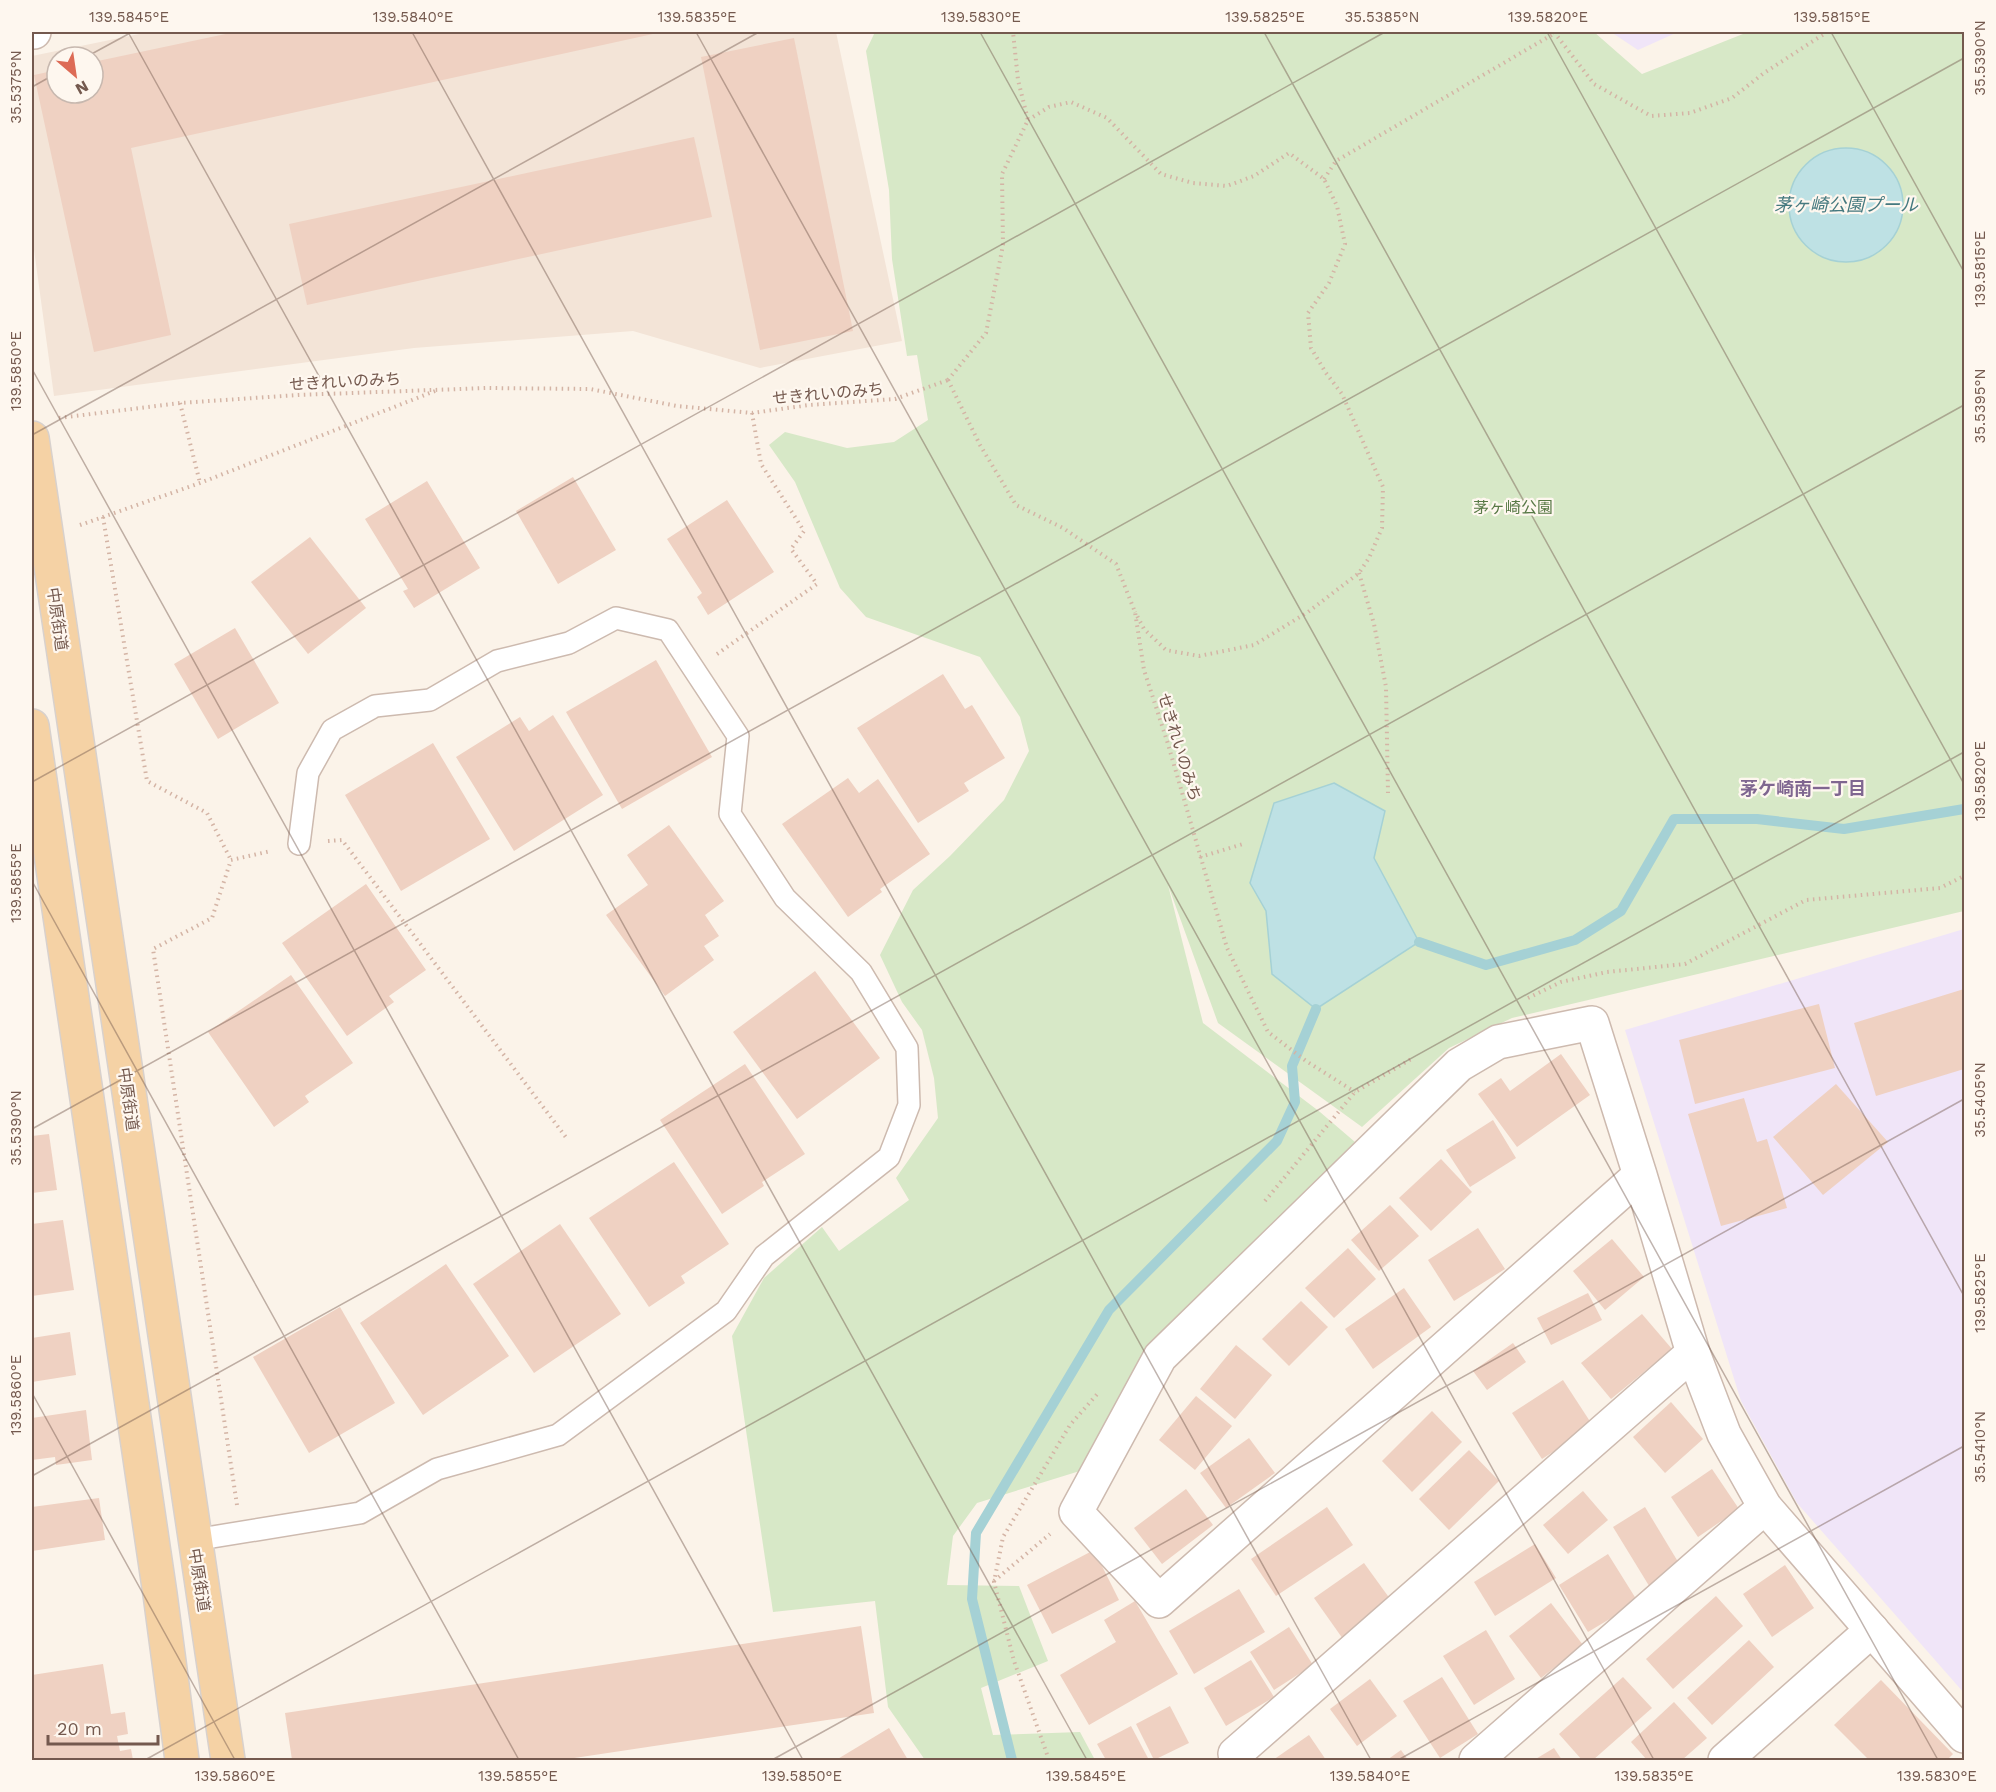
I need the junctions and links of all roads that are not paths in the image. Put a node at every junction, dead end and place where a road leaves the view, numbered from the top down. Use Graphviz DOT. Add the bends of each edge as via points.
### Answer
graph roads {
  1 [pos="43,428"];
  2 [pos="32,726"];
  3 [pos="299,844"];
  4 [pos="1640,1175"];
  5 [pos="1693,1353"];
  6 [pos="1765,1507"];
  7 [pos="194,1540"];
  8 [pos="1872,1630"];
  9 [pos="1965,1736"];
  10 [pos="182,1761"];
  11 [pos="228,1761"];
  12 [pos="1239,1761"];
  13 [pos="1476,1761"];
  14 [pos="1725,1761"];
  1 -- 7 [label="main road, 中原街道" via="46,537"];
  2 -- 10 [label="main road"];
  3 -- 7 [label="lane" via="308,772 332,730 375,706 430,700 497,661 568,643 616,618 668,630 738,736 730,814 785,898 861,972 908,1048 909,1105 889,1157 764,1256 726,1311 558,1435 437,1469 360,1513"];
  4 -- 4 [label="street" via="1592,1023 1498,1042 1460,1065 1160,1358 1076,1512 1159,1601"];
  4 -- 5 [label="street"];
  5 -- 6 [label="street" via="1724,1434"];
  5 -- 12 [label="street" via="1235,1754"];
  6 -- 8 [label="street"];
  6 -- 13 [label="street"];
  7 -- 11 [label="main road, 中原街道"];
  8 -- 9 [label="street"];
  8 -- 14 [label="street"];
}
